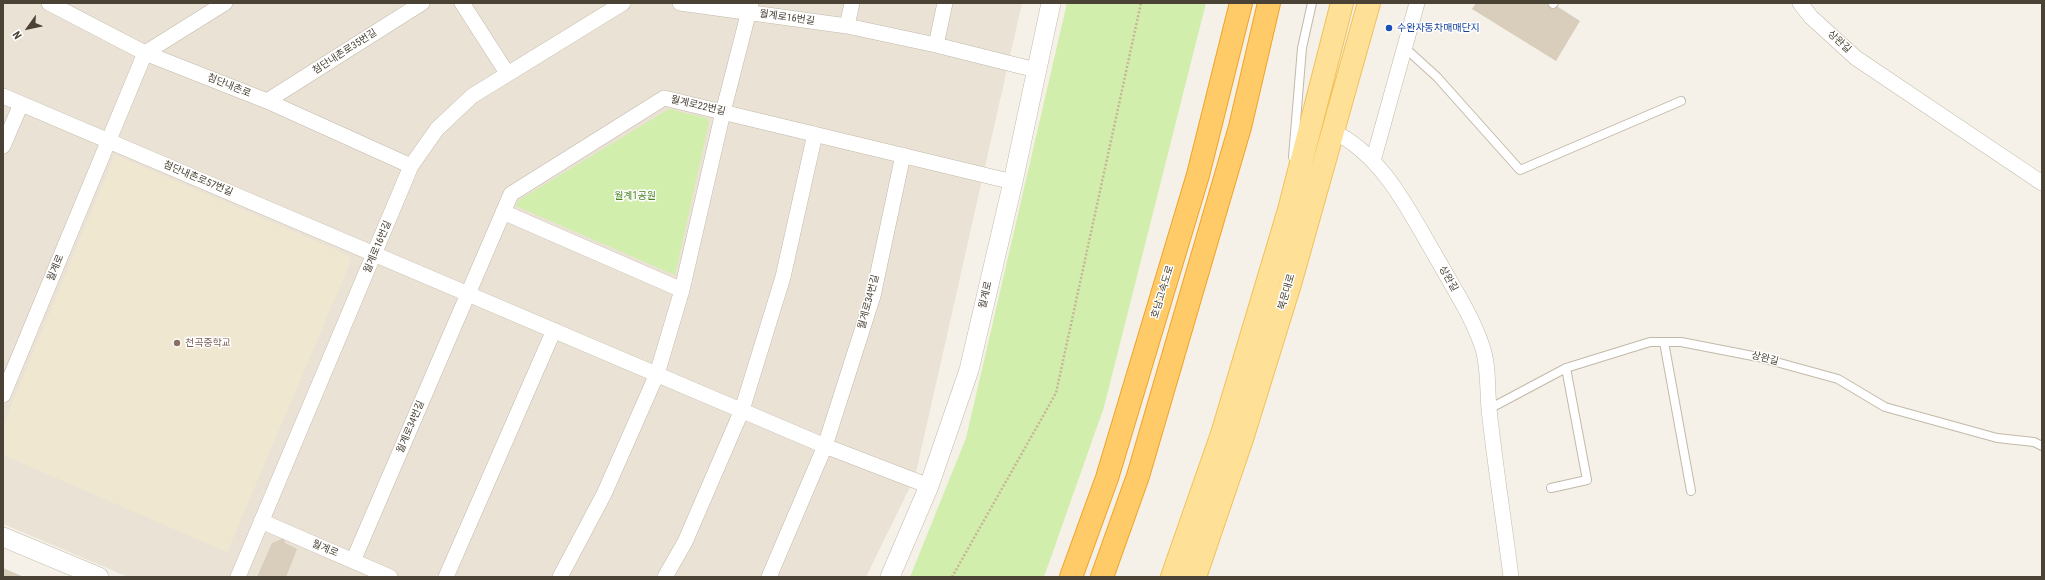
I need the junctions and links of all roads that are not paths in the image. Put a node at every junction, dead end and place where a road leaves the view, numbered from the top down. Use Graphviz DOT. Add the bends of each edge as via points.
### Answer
graph roads {
  1 [pos="49,3"];
  2 [pos="422,3"];
  3 [pos="462,3"];
  4 [pos="623,3"];
  5 [pos="680,3"];
  6 [pos="852,3"];
  7 [pos="945,3"];
  8 [pos="1051,3"];
  9 [pos="1241,3"];
  10 [pos="1269,3"];
  11 [pos="1312,3"];
  12 [pos="1342,3"];
  13 [pos="1369,3"];
  14 [pos="1417,3"];
  15 [pos="1800,3"];
  16 [pos="221,4"];
  17 [pos="750,8"];
  18 [pos="847,26"];
  19 [pos="936,45"];
  20 [pos="1404,47"];
  21 [pos="145,52"];
  22 [pos="1036,70"];
  23 [pos="507,73"];
  24 [pos="3,96"];
  25 [pos="1681,101"];
  26 [pos="267,102"];
  27 [pos="21,104"];
  28 [pos="723,112"];
  29 [pos="1332,131"];
  30 [pos="815,134"];
  31 [pos="108,141"];
  32 [pos="3,146"];
  33 [pos="903,155"];
  34 [pos="1373,161"];
  35 [pos="411,166"];
  36 [pos="1012,182"];
  37 [pos="2042,183"];
  38 [pos="1289,210"];
  39 [pos="503,212"];
  40 [pos="375,254"];
  41 [pos="682,290"];
  42 [pos="468,294"];
  43 [pos="554,330"];
  44 [pos="1664,342"];
  45 [pos="1566,368"];
  46 [pos="657,374"];
  47 [pos="3,395"];
  48 [pos="1489,409"];
  49 [pos="742,410"];
  50 [pos="825,446"];
  51 [pos="2042,446"];
  52 [pos="929,486"];
  53 [pos="1551,488"];
  54 [pos="1691,491"];
  55 [pos="261,521"];
  56 [pos="3,537"];
  57 [pos="353,561"];
  58 [pos="98,577"];
  59 [pos="238,577"];
  60 [pos="390,577"];
  61 [pos="446,577"];
  62 [pos="560,577"];
  63 [pos="665,577"];
  64 [pos="769,577"];
  65 [pos="890,577"];
  66 [pos="1071,577"];
  67 [pos="1102,577"];
  68 [pos="1172,577"];
  69 [pos="1195,577"];
  70 [pos="1512,577"];
  1 -- 21 [label="street, 첨단내촌로"];
  2 -- 26 [label="street, 첨단내촌로35번길"];
  3 -- 23 [label="street"];
  4 -- 23 [label="street, 월계로16번길"];
  5 -- 17 [label="street, 월계로16번길"];
  6 -- 18 [label="street"];
  7 -- 19 [label="street"];
  8 -- 22 [label="street, 월계로"];
  9 -- 66 [label="highway, 호남고속도로" via="1198,175 1107,478"];
  10 -- 67 [label="highway" via="1233,150 1138,476"];
  11 -- 38 [label="lane" via="1302,48"];
  12 -- 38 [label="main road"];
  13 -- 29 [label="main road, 북문대로"];
  14 -- 20 [label="street"];
  15 -- 37 [label="street, 상완길" via="1856,58"];
  16 -- 21 [label="street"];
  17 -- 18 [label="street, 월계로16번길"];
  17 -- 28 [label="street"];
  18 -- 19 [label="street, 월계로16번길"];
  19 -- 22 [label="street, 월계로16번길"];
  20 -- 25 [label="lane" via="1438,77 1520,170"];
  20 -- 34 [label="street"];
  21 -- 26 [label="street, 첨단내촌로"];
  21 -- 31 [label="street, 월계로"];
  22 -- 36 [label="street, 월계로"];
  23 -- 35 [label="street, 월계로16번길" via="472,96 437,129"];
  24 -- 27 [label="street, 첨단내촌로57번길"];
  26 -- 35 [label="street, 첨단내촌로"];
  27 -- 31 [label="street, 첨단내촌로57번길"];
  27 -- 32 [label="street"];
  28 -- 30 [label="street, 월계로22번길"];
  28 -- 39 [label="street, 월계로22번길" via="664,98 511,194"];
  28 -- 41 [label="street"];
  29 -- 34 [label="street, 상완길" via="1349,139"];
  29 -- 69 [label="main road, 북문대로" via="1288,292"];
  30 -- 33 [label="street, 월계로22번길"];
  30 -- 49 [label="street" via="784,276"];
  31 -- 40 [label="street, 첨단내촌로57번길"];
  31 -- 47 [label="street, 월계로"];
  33 -- 36 [label="street, 월계로22번길"];
  33 -- 50 [label="street, 월계로34번길" via="873,296"];
  34 -- 48 [label="street, 상완길" via="1398,193 1463,304 1482,346 1488,381"];
  35 -- 40 [label="street, 월계로16번길"];
  36 -- 52 [label="street, 월계로" via="969,370"];
  38 -- 68 [label="main road" via="1222,434"];
  39 -- 41 [label="street"];
  39 -- 42 [label="street, 월계로22번길"];
  40 -- 42 [label="street"];
  40 -- 55 [label="street, 월계로16번길"];
  41 -- 46 [label="street"];
  42 -- 43 [label="street"];
  42 -- 57 [label="street, 월계로34번길"];
  43 -- 46 [label="street"];
  43 -- 61 [label="street"];
  44 -- 45 [label="lane, 상완길" via="1650,342"];
  44 -- 51 [label="lane, 상완길" via="1681,342 1758,357 1824,375 1838,379 1885,407 1997,438 2034,442"];
  44 -- 54 [label="lane"];
  45 -- 48 [label="lane, 상완길"];
  45 -- 53 [label="lane" via="1587,480"];
  46 -- 49 [label="street"];
  46 -- 62 [label="street" via="604,494"];
  48 -- 70 [label="street, 상완길"];
  49 -- 50 [label="street"];
  49 -- 63 [label="street" via="685,542"];
  50 -- 52 [label="street"];
  50 -- 64 [label="street, 월계로34번길"];
  52 -- 65 [label="street, 월계로"];
  55 -- 57 [label="street, 월계로"];
  55 -- 59 [label="street, 월계로16번길"];
  56 -- 58 [label="street"];
  57 -- 60 [label="street, 월계로"];
}
